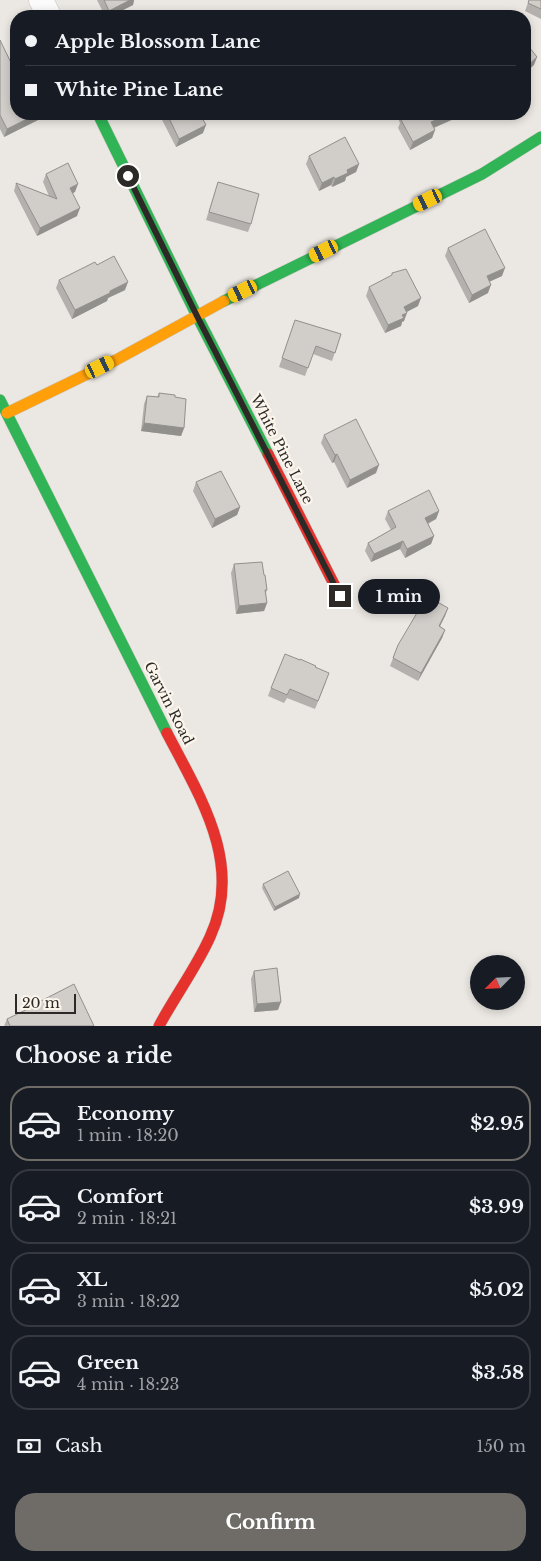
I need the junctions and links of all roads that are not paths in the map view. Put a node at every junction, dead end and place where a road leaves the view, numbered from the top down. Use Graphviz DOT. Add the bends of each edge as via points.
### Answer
graph roads {
  1 [pos="101,120"];
  2 [pos="541,137"];
  3 [pos="197,316"];
  4 [pos="0,400"];
  5 [pos="7,413"];
  6 [pos="340,596"];
  7 [pos="160,1026"];
  1 -- 3 [label="street, White Pine Lane"];
  2 -- 3 [label="street" via="482,174"];
  3 -- 5 [label="street"];
  3 -- 6 [label="street, White Pine Lane"];
  4 -- 5 [label="street, Garvin Road"];
  5 -- 7 [label="street, Garvin Road" via="209,816 218,847 223,876 222,906 213,933"];
}
